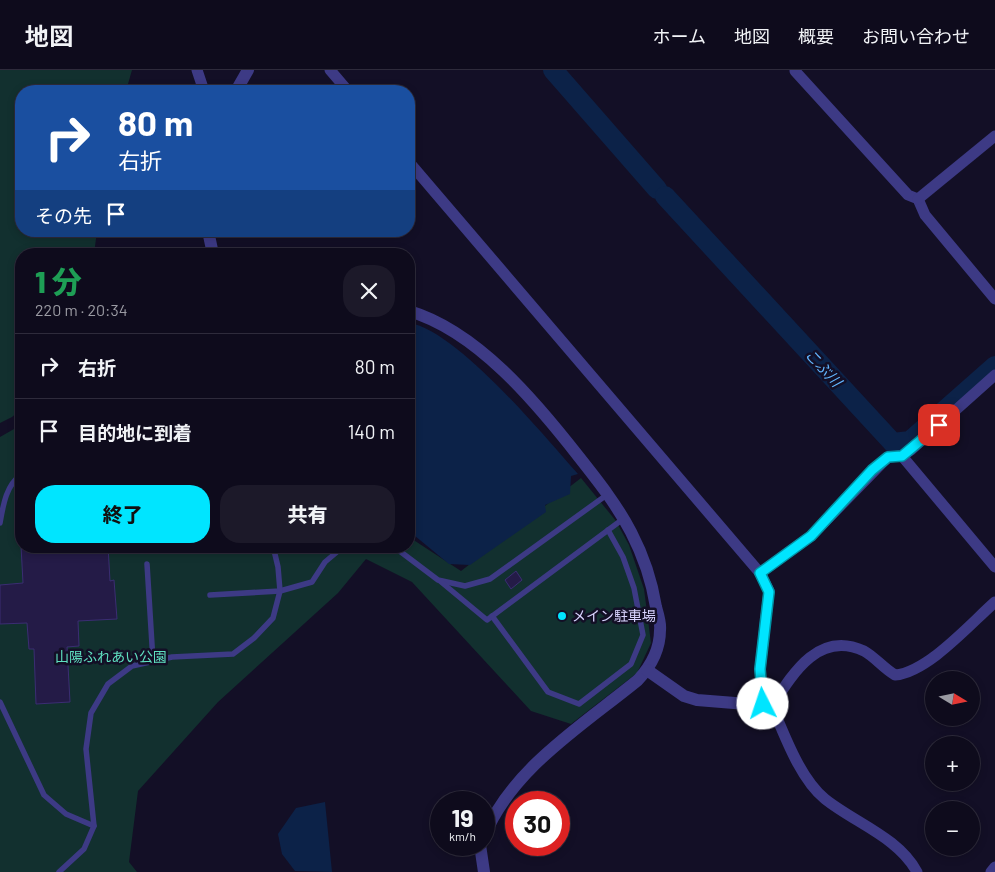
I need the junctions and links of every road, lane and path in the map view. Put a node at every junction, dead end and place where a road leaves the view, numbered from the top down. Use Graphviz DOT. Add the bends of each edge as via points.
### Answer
graph roads {
  1 [pos="197,70"];
  2 [pos="248,70"];
  3 [pos="330,70"];
  4 [pos="795,71"];
  5 [pos="202,85"];
  6 [pos="239,85"];
  7 [pos="343,85"];
  8 [pos="995,136"];
  9 [pos="415,169"];
  10 [pos="918,199"];
  11 [pos="995,299"];
  12 [pos="415,313"];
  13 [pos="995,375"];
  14 [pos="902,456"];
  15 [pos="15,482"];
  16 [pos="608,494"];
  17 [pos="623,519"];
  18 [pos="0,523"];
  19 [pos="608,530"];
  20 [pos="275,553"];
  21 [pos="335,553"];
  22 [pos="402,553"];
  23 [pos="147,564"];
  24 [pos="995,568"];
  25 [pos="760,573"];
  26 [pos="438,580"];
  27 [pos="280,591"];
  28 [pos="210,595"];
  29 [pos="995,602"];
  30 [pos="492,616"];
  31 [pos="152,661"];
  32 [pos="647,670"];
  33 [pos="0,702"];
  34 [pos="578,704"];
  35 [pos="767,705"];
  36 [pos="591,718"];
  37 [pos="495,816"];
  38 [pos="94,826"];
  39 [pos="482,856"];
  40 [pos="995,867"];
  41 [pos="59,872"];
  42 [pos="484,872"];
  43 [pos="917,872"];
  44 [pos="991,872"];
  1 -- 5 [label="street"];
  2 -- 6 [label="street"];
  3 -- 7 [label="street"];
  4 -- 10 [label="street" via="908,194"];
  8 -- 10 [label="street"];
  9 -- 25 [label="street"];
  10 -- 11 [label="street" via="925,215"];
  12 -- 16 [label="street" via="450,329 490,359 540,409"];
  13 -- 14 [label="street"];
  14 -- 24 [label="street"];
  14 -- 25 [label="street" via="888,457 872,470 811,536"];
  15 -- 18 [label="lane" via="4,501"];
  16 -- 17 [label="street"];
  16 -- 26 [label="lane" via="490,579 465,586"];
  17 -- 19 [label="lane"];
  17 -- 32 [label="street" via="645,563 661,629 657,650"];
  19 -- 30 [label="lane"];
  19 -- 34 [label="lane" via="623,557 634,588 643,635 631,664"];
  20 -- 27 [label="lane"];
  21 -- 27 [label="lane" via="324,562 312,582"];
  22 -- 26 [label="lane"];
  23 -- 31 [label="lane"];
  25 -- 35 [label="street" via="769,592 760,669"];
  26 -- 30 [label="lane" via="487,620"];
  27 -- 28 [label="lane"];
  27 -- 31 [label="lane" via="272,618 233,654"];
  29 -- 35 [label="street" via="938,652 905,674 895,674 863,651 832,644 796,670"];
  30 -- 34 [label="lane" via="548,692"];
  31 -- 38 [label="lane" via="132,666 108,684 91,713 86,749"];
  32 -- 35 [label="street" via="684,696 697,700"];
  32 -- 36 [label="street"];
  33 -- 38 [label="lane" via="44,795 66,814"];
  34 -- 36 [label="lane"];
  35 -- 43 [label="street" via="793,756 823,798 898,847"];
  36 -- 37 [label="street" via="523,777"];
  38 -- 41 [label="lane" via="84,849"];
  39 -- 42 [label="street"];
  40 -- 44 [label="street"];
}
